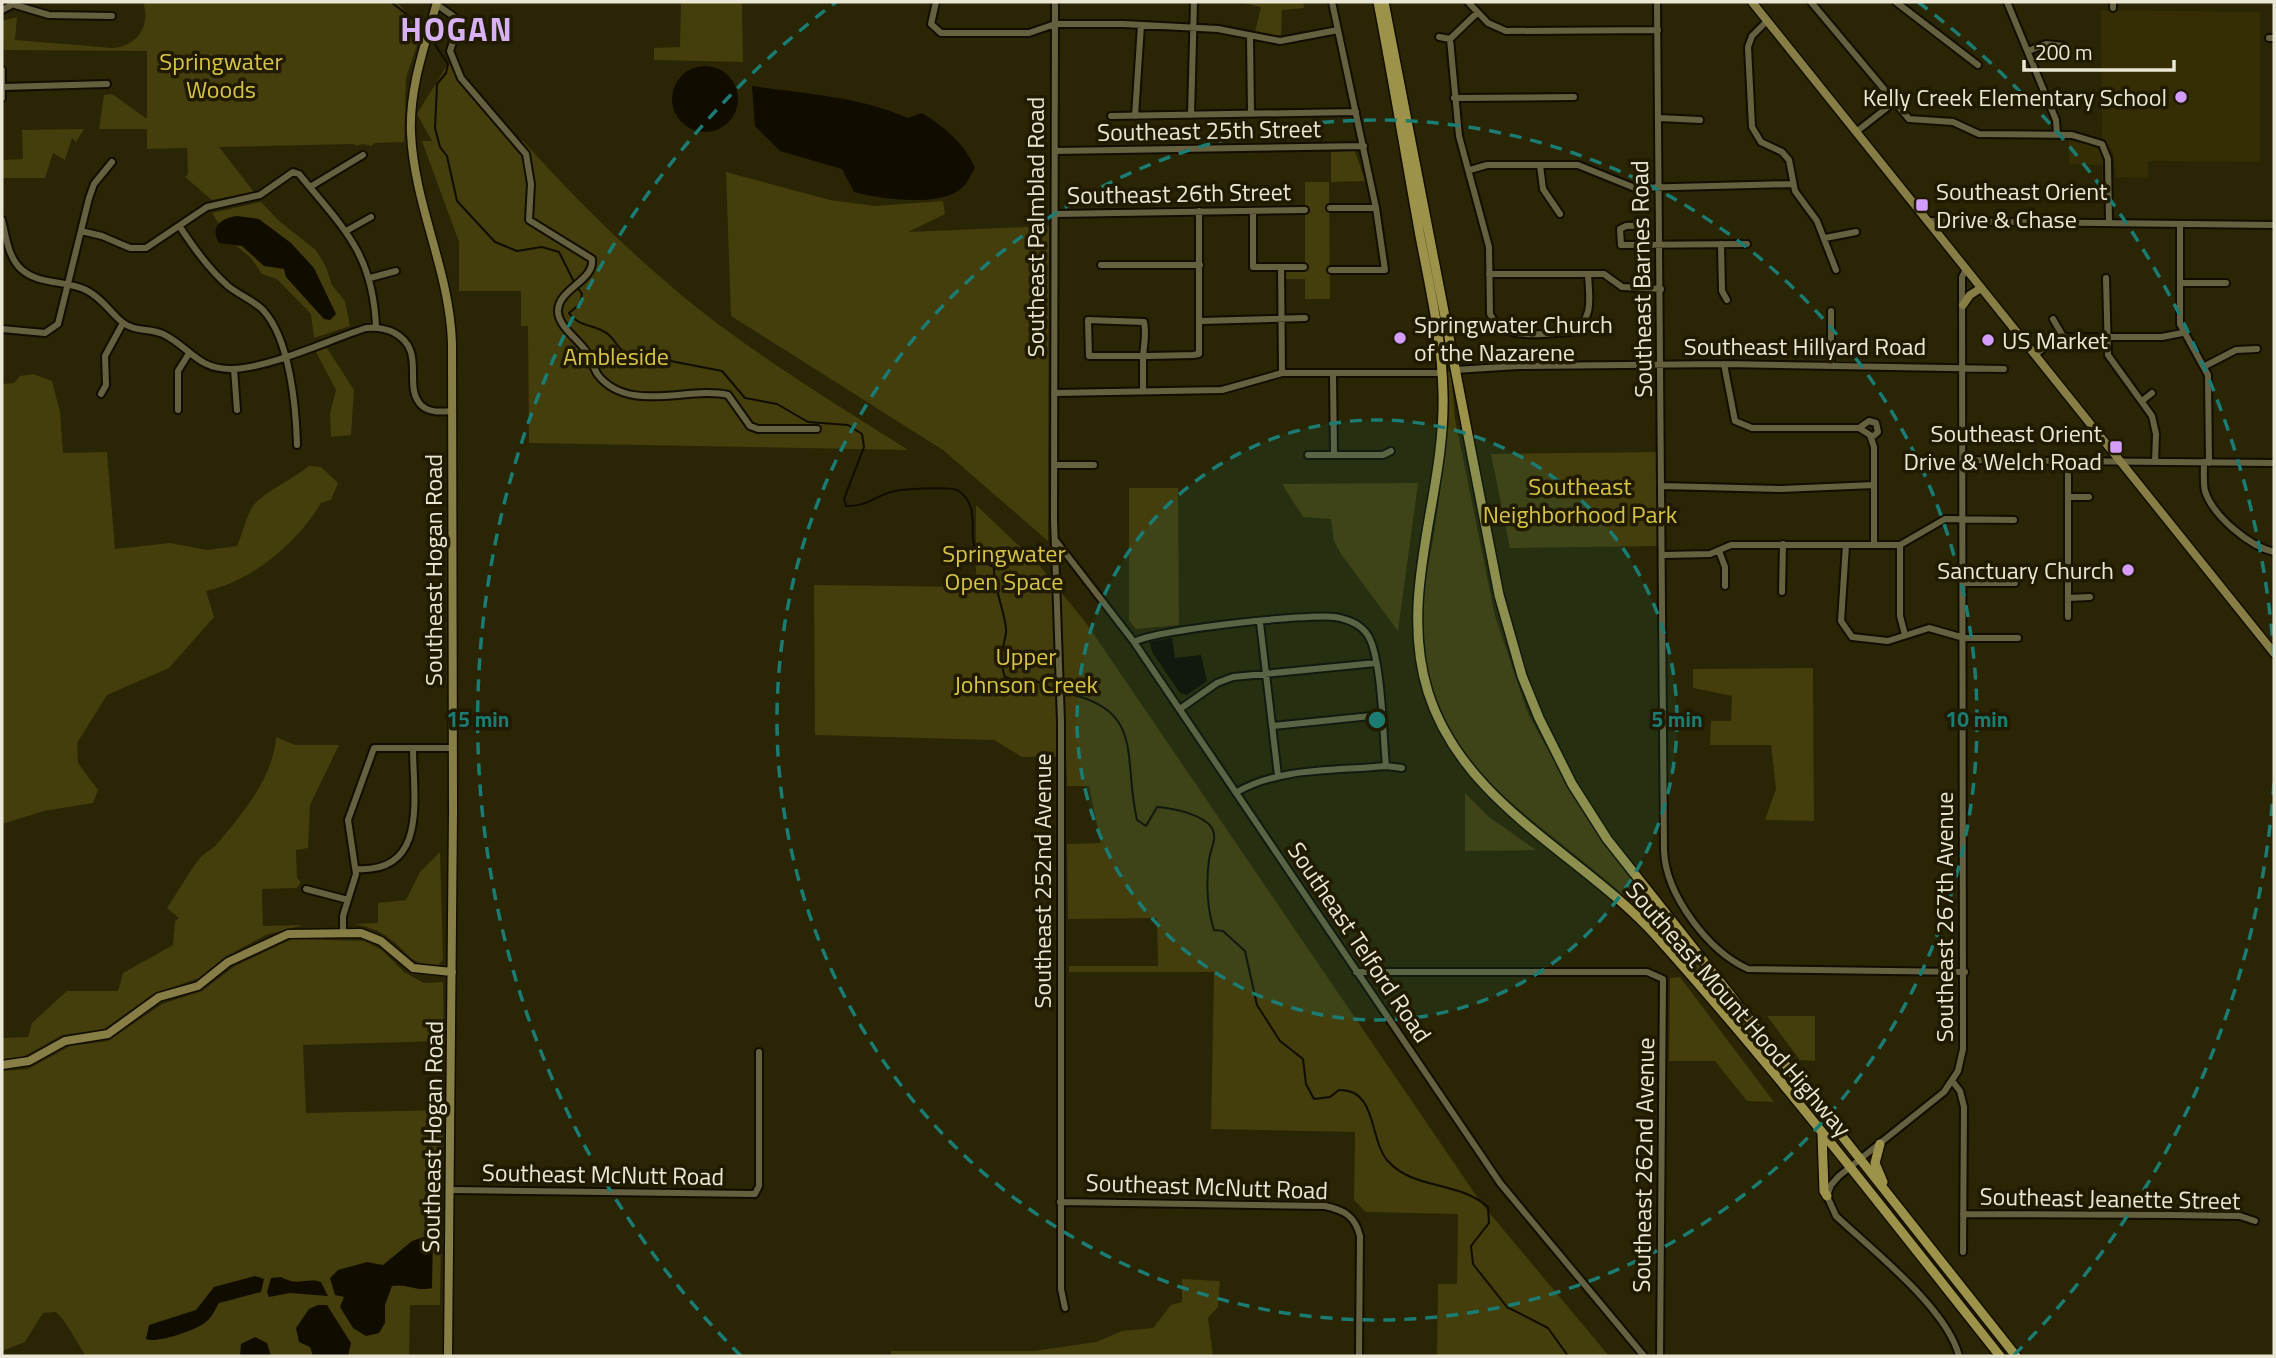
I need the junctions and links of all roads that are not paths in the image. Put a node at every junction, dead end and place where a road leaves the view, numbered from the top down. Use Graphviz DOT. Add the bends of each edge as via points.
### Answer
graph roads {
  1 [pos="936,2"];
  2 [pos="1055,2"];
  3 [pos="1194,2"];
  4 [pos="1332,2"];
  5 [pos="1378,2"];
  6 [pos="1384,2"];
  7 [pos="1468,2"];
  8 [pos="1657,2"];
  9 [pos="1752,2"];
  10 [pos="1811,2"];
  11 [pos="1896,2"];
  12 [pos="2007,2"];
  13 [pos="15,3"];
  14 [pos="436,3"];
  15 [pos="2,10"];
  16 [pos="1477,13"];
  17 [pos="112,16"];
  18 [pos="1767,21"];
  19 [pos="1055,24"];
  20 [pos="1141,25"];
  21 [pos="1192,28"];
  22 [pos="1338,30"];
  23 [pos="1658,30"];
  24 [pos="1250,37"];
  25 [pos="1439,37"];
  26 [pos="1450,39"];
  27 [pos="2064,46"];
  28 [pos="2028,51"];
  29 [pos="1978,65"];
  30 [pos="2,69"];
  31 [pos="107,84"];
  32 [pos="3,87"];
  33 [pos="1574,97"];
  34 [pos="2,98"];
  35 [pos="1454,98"];
  36 [pos="1893,103"];
  37 [pos="1356,112"];
  38 [pos="1251,114"];
  39 [pos="1191,115"];
  40 [pos="1111,116"];
  41 [pos="1135,116"];
  42 [pos="1659,118"];
  43 [pos="1700,120"];
  44 [pos="1856,132"];
  45 [pos="2057,134"];
  46 [pos="1364,146"];
  47 [pos="1055,151"];
  48 [pos="363,155"];
  49 [pos="113,162"];
  50 [pos="1540,165"];
  51 [pos="1470,170"];
  52 [pos="1793,184"];
  53 [pos="310,187"];
  54 [pos="1660,188"];
  55 [pos="1330,208"];
  56 [pos="1376,208"];
  57 [pos="1305,209"];
  58 [pos="1199,211"];
  59 [pos="1253,211"];
  60 [pos="1055,214"];
  61 [pos="1560,214"];
  62 [pos="371,217"];
  63 [pos="1927,221"];
  64 [pos="2,223"];
  65 [pos="2109,223"];
  66 [pos="2180,224"];
  67 [pos="1647,225"];
  68 [pos="1660,225"];
  69 [pos="2274,225"];
  70 [pos="180,227"];
  71 [pos="81,231"];
  72 [pos="346,231"];
  73 [pos="1856,232"];
  74 [pos="1825,238"];
  75 [pos="1660,243"];
  76 [pos="1647,244"];
  77 [pos="1720,244"];
  78 [pos="1747,244"];
  79 [pos="1101,265"];
  80 [pos="1200,265"];
  81 [pos="1281,267"];
  82 [pos="1304,267"];
  83 [pos="1966,268"];
  84 [pos="1331,270"];
  85 [pos="1836,270"];
  86 [pos="396,271"];
  87 [pos="1489,274"];
  88 [pos="1588,274"];
  89 [pos="370,278"];
  90 [pos="2106,278"];
  91 [pos="69,283"];
  92 [pos="2180,283"];
  93 [pos="2226,283"];
  94 [pos="1981,288"];
  95 [pos="1661,289"];
  96 [pos="1727,300"];
  97 [pos="1963,305"];
  98 [pos="1434,308"];
  99 [pos="1831,311"];
  100 [pos="1304,318"];
  101 [pos="1281,319"];
  102 [pos="2053,319"];
  103 [pos="1200,321"];
  104 [pos="123,323"];
  105 [pos="376,327"];
  106 [pos="2,329"];
  107 [pos="2182,333"];
  108 [pos="2107,337"];
  109 [pos="2064,338"];
  110 [pos="2257,349"];
  111 [pos="188,355"];
  112 [pos="2035,355"];
  113 [pos="284,356"];
  114 [pos="1143,356"];
  115 [pos="1724,364"];
  116 [pos="1662,365"];
  117 [pos="1831,365"];
  118 [pos="2205,366"];
  119 [pos="1964,367"];
  120 [pos="234,369"];
  121 [pos="2004,369"];
  122 [pos="1455,370"];
  123 [pos="1282,373"];
  124 [pos="1443,373"];
  125 [pos="1333,375"];
  126 [pos="1143,391"];
  127 [pos="1054,393"];
  128 [pos="2152,393"];
  129 [pos="101,394"];
  130 [pos="2142,401"];
  131 [pos="178,410"];
  132 [pos="237,410"];
  133 [pos="452,411"];
  134 [pos="1859,428"];
  135 [pos="817,429"];
  136 [pos="1869,435"];
  137 [pos="297,445"];
  138 [pos="1391,451"];
  139 [pos="1054,453"];
  140 [pos="1308,455"];
  141 [pos="1334,455"];
  142 [pos="1965,460"];
  143 [pos="2068,461"];
  144 [pos="2120,462"];
  145 [pos="2155,462"];
  146 [pos="2207,463"];
  147 [pos="2274,463"];
  148 [pos="1094,465"];
  149 [pos="1054,466"];
  150 [pos="1874,485"];
  151 [pos="1662,486"];
  152 [pos="2068,497"];
  153 [pos="2089,497"];
  154 [pos="1965,519"];
  155 [pos="2014,520"];
  156 [pos="1055,540"];
  157 [pos="1783,544"];
  158 [pos="1874,544"];
  159 [pos="1846,545"];
  160 [pos="1900,545"];
  161 [pos="1719,551"];
  162 [pos="2274,552"];
  163 [pos="1663,555"];
  164 [pos="1965,583"];
  165 [pos="2015,583"];
  166 [pos="1725,586"];
  167 [pos="1782,592"];
  168 [pos="2068,597"];
  169 [pos="2090,597"];
  170 [pos="2068,617"];
  171 [pos="1260,623"];
  172 [pos="1905,635"];
  173 [pos="1964,638"];
  174 [pos="2018,639"];
  175 [pos="1134,642"];
  176 [pos="2274,653"];
  177 [pos="1376,663"];
  178 [pos="1268,674"];
  179 [pos="1180,709"];
  180 [pos="1381,715"];
  181 [pos="1273,726"];
  182 [pos="413,748"];
  183 [pos="453,748"];
  184 [pos="1386,766"];
  185 [pos="1402,768"];
  186 [pos="1278,776"];
  187 [pos="1237,792"];
  188 [pos="357,869"];
  189 [pos="306,889"];
  190 [pos="348,900"];
  191 [pos="343,932"];
  192 [pos="452,972"];
  193 [pos="1356,972"];
  194 [pos="1965,972"];
  195 [pos="758,1052"];
  196 [pos="2,1065"];
  197 [pos="1953,1082"];
  198 [pos="1788,1088"];
  199 [pos="1822,1133"];
  200 [pos="1880,1144"];
  201 [pos="1860,1160"];
  202 [pos="1849,1168"];
  203 [pos="451,1190"];
  204 [pos="1827,1196"];
  205 [pos="1894,1201"];
  206 [pos="1060,1202"];
  207 [pos="1964,1214"];
  208 [pos="2255,1221"];
  209 [pos="1925,1241"];
  210 [pos="1963,1252"];
  211 [pos="1065,1308"];
  212 [pos="448,1356"];
  213 [pos="1359,1356"];
  214 [pos="1644,1356"];
  215 [pos="1660,1356"];
  216 [pos="1959,1356"];
  217 [pos="2000,1356"];
  218 [pos="2016,1356"];
  1 -- 19 [label="street" via="933,28 940,33 1029,33"];
  2 -- 19 [label="street, Southeast Palmblad Road"];
  3 -- 21 [label="street"];
  4 -- 22 [label="street"];
  5 -- 98 [label="highway, Southeast Mount Hood Highway"];
  6 -- 122 [label="highway, Southeast Mount Hood Highway"];
  7 -- 16 [label="street"];
  8 -- 23 [label="street, Southeast Barnes Road"];
  9 -- 18 [label="main road"];
  10 -- 36 [label="street"];
  11 -- 29 [label="street"];
  12 -- 28 [label="street"];
  13 -- 15 [label="street"];
  13 -- 17 [label="street" via="49,15"];
  14 -- 133 [label="main road, Southeast Hogan Road" via="413,90 411,135 419,188 450,311"];
  14 -- 135 [label="street" via="453,16 455,36 450,51 461,78 526,154 531,184 529,220 588,256 593,265 561,303 559,314 603,380 635,395 728,395 745,422 758,429"];
  16 -- 23 [label="street" via="1494,26 1514,32"];
  16 -- 26 [label="street"];
  18 -- 44 [label="main road"];
  18 -- 52 [label="street" via="1749,41 1751,121 1761,142 1786,155"];
  19 -- 20 [label="street"];
  19 -- 47 [label="street, Southeast Palmblad Road"];
  20 -- 21 [label="street"];
  20 -- 41 [label="street"];
  21 -- 24 [label="street"];
  21 -- 39 [label="street"];
  22 -- 24 [label="street" via="1280,41"];
  22 -- 37 [label="street"];
  23 -- 42 [label="street, Southeast Barnes Road"];
  24 -- 38 [label="street"];
  25 -- 26 [label="street"];
  26 -- 35 [label="street"];
  27 -- 28 [label="street" via="2046,44"];
  28 -- 45 [label="street" via="2056,120"];
  30 -- 32 [label="street"];
  31 -- 32 [label="street"];
  32 -- 34 [label="street"];
  33 -- 35 [label="street"];
  35 -- 51 [label="street"];
  36 -- 44 [label="street"];
  36 -- 45 [label="street" via="1914,121 1959,123 1979,134"];
  37 -- 38 [label="street"];
  37 -- 46 [label="street"];
  38 -- 39 [label="street"];
  39 -- 41 [label="street"];
  40 -- 41 [label="street"];
  42 -- 43 [label="street"];
  42 -- 54 [label="street, Southeast Barnes Road"];
  44 -- 63 [label="main road"];
  45 -- 65 [label="street" via="2090,138 2105,148"];
  46 -- 47 [label="street, Southeast 25th Street"];
  46 -- 56 [label="street"];
  47 -- 60 [label="street, Southeast Palmblad Road"];
  48 -- 53 [label="street"];
  49 -- 71 [label="street" via="94,184"];
  50 -- 51 [label="street" via="1487,165"];
  50 -- 54 [label="street" via="1578,165 1629,187"];
  50 -- 61 [label="street" via="1543,189"];
  51 -- 87 [label="street" via="1484,221"];
  52 -- 54 [label="street"];
  52 -- 74 [label="street"];
  53 -- 70 [label="street" via="293,172 260,195 207,207"];
  53 -- 72 [label="street"];
  54 -- 68 [label="street, Southeast Barnes Road"];
  55 -- 56 [label="street"];
  56 -- 84 [label="street" via="1385,270"];
  57 -- 59 [label="street, Southeast 26th Street"];
  58 -- 59 [label="street, Southeast 26th Street"];
  58 -- 60 [label="street, Southeast 26th Street"];
  58 -- 80 [label="street"];
  59 -- 81 [label="street" via="1253,267"];
  60 -- 127 [label="street, Southeast Palmblad Road"];
  62 -- 72 [label="street"];
  63 -- 65 [label="street"];
  63 -- 83 [label="main road"];
  64 -- 91 [label="street" via="16,264 32,276"];
  65 -- 66 [label="street"];
  66 -- 69 [label="street"];
  66 -- 92 [label="street"];
  67 -- 68 [label="street"];
  67 -- 76 [label="street"];
  67 -- 76 [label="street" via="1623,226 1619,241 1621,245"];
  68 -- 75 [label="street, Southeast Barnes Road"];
  70 -- 71 [label="street" via="139,249"];
  70 -- 113 [label="street" via="215,272 267,315"];
  71 -- 91 [label="street"];
  72 -- 89 [label="street"];
  73 -- 74 [label="street"];
  74 -- 85 [label="street"];
  75 -- 76 [label="street"];
  75 -- 77 [label="street"];
  75 -- 95 [label="street, Southeast Barnes Road"];
  77 -- 78 [label="street"];
  77 -- 96 [label="street" via="1722,291"];
  79 -- 80 [label="street"];
  80 -- 103 [label="street"];
  81 -- 82 [label="street"];
  81 -- 101 [label="street"];
  83 -- 94 [label="main road"];
  83 -- 97 [label="street, Southeast 267th Avenue"];
  86 -- 89 [label="street"];
  87 -- 88 [label="street"];
  87 -- 88 [label="street" via="1493,321 1504,331 1520,333 1571,332 1582,326 1590,311"];
  88 -- 95 [label="street" via="1604,274 1630,289"];
  89 -- 105 [label="street"];
  90 -- 108 [label="street"];
  91 -- 104 [label="street" via="102,300"];
  91 -- 106 [label="street" via="61,318 50,331 37,334"];
  92 -- 93 [label="street"];
  92 -- 107 [label="street"];
  94 -- 97 [label="main road"];
  94 -- 112 [label="main road"];
  95 -- 116 [label="street, Southeast Barnes Road"];
  97 -- 119 [label="street, Southeast 267th Avenue"];
  98 -- 122 [label="highway" via="1450,368"];
  98 -- 124 [label="highway, Southeast Mount Hood Highway"];
  99 -- 117 [label="street"];
  100 -- 101 [label="street"];
  101 -- 103 [label="street"];
  101 -- 123 [label="street"];
  102 -- 109 [label="street"];
  103 -- 114 [label="street" via="1199,354"];
  104 -- 111 [label="street" via="159,332"];
  104 -- 129 [label="street" via="105,356 106,384"];
  105 -- 113 [label="street"];
  105 -- 133 [label="street" via="396,334 407,345 421,404 431,411"];
  107 -- 108 [label="street"];
  107 -- 118 [label="street"];
  108 -- 109 [label="street"];
  108 -- 130 [label="street" via="2111,361"];
  109 -- 112 [label="street"];
  110 -- 118 [label="street" via="2236,350"];
  111 -- 120 [label="street" via="211,366"];
  111 -- 131 [label="street" via="178,371"];
  112 -- 144 [label="main road"];
  113 -- 120 [label="street"];
  113 -- 137 [label="street" via="295,395"];
  114 -- 114 [label="street" via="1089,356 1088,320 1144,322"];
  114 -- 126 [label="street"];
  115 -- 116 [label="street, Southeast Hillyard Road"];
  115 -- 117 [label="street, Southeast Hillyard Road"];
  115 -- 134 [label="street" via="1732,424"];
  116 -- 122 [label="street, Southeast Hillyard Road"];
  116 -- 151 [label="street, Southeast Barnes Road"];
  117 -- 119 [label="street, Southeast Hillyard Road"];
  118 -- 146 [label="street" via="2210,386"];
  119 -- 121 [label="street, Southeast Hillyard Road"];
  119 -- 142 [label="street, Southeast 267th Avenue"];
  120 -- 132 [label="street"];
  122 -- 201 [label="highway, Southeast Mount Hood Highway" via="1506,622 1532,701 1563,769 1621,857"];
  123 -- 125 [label="street"];
  123 -- 126 [label="street" via="1222,390"];
  124 -- 125 [label="street"];
  124 -- 198 [label="highway, Southeast Mount Hood Highway" via="1441,454 1417,616 1421,663 1438,718 1479,781 1632,910"];
  125 -- 141 [label="street"];
  126 -- 127 [label="street"];
  127 -- 139 [label="street, Southeast Palmblad Road"];
  128 -- 130 [label="street"];
  130 -- 145 [label="street" via="2154,421"];
  133 -- 183 [label="main road, Southeast Hogan Road"];
  134 -- 136 [label="street"];
  134 -- 136 [label="street" via="1869,421 1876,423 1878,432"];
  136 -- 150 [label="street"];
  138 -- 141 [label="street"];
  139 -- 149 [label="street, Southeast 252nd Avenue"];
  140 -- 141 [label="street"];
  142 -- 143 [label="street"];
  142 -- 154 [label="street, Southeast 267th Avenue"];
  143 -- 144 [label="street"];
  143 -- 152 [label="street"];
  144 -- 145 [label="street"];
  144 -- 176 [label="main road"];
  145 -- 146 [label="street"];
  146 -- 147 [label="street"];
  146 -- 162 [label="street" via="2207,495 2239,535"];
  148 -- 149 [label="street"];
  149 -- 156 [label="street, Southeast 252nd Avenue"];
  150 -- 151 [label="street" via="1781,489"];
  150 -- 158 [label="street"];
  151 -- 163 [label="street, Southeast Barnes Road"];
  152 -- 153 [label="street"];
  152 -- 168 [label="street"];
  154 -- 155 [label="street"];
  154 -- 160 [label="street" via="1941,520"];
  154 -- 164 [label="street, Southeast 267th Avenue"];
  156 -- 175 [label="street, Southeast Telford Road"];
  156 -- 206 [label="street, Southeast 252nd Avenue" via="1061,684"];
  157 -- 159 [label="street"];
  157 -- 161 [label="street" via="1731,545"];
  157 -- 167 [label="street"];
  158 -- 159 [label="street"];
  158 -- 160 [label="street"];
  159 -- 172 [label="street" via="1841,621 1847,633 1859,640"];
  160 -- 172 [label="street" via="1900,616"];
  161 -- 163 [label="street"];
  161 -- 166 [label="street"];
  163 -- 194 [label="street" via="1665,868 1674,894 1727,957 1748,969"];
  164 -- 165 [label="street"];
  164 -- 173 [label="street, Southeast 267th Avenue"];
  168 -- 169 [label="street"];
  168 -- 170 [label="street"];
  171 -- 175 [label="street" via="1161,632"];
  171 -- 177 [label="street" via="1325,616 1343,619 1360,627 1373,645"];
  171 -- 178 [label="street"];
  172 -- 173 [label="street" via="1928,628"];
  173 -- 174 [label="street"];
  173 -- 194 [label="street, Southeast 267th Avenue"];
  175 -- 179 [label="street, Southeast Telford Road"];
  177 -- 178 [label="street"];
  177 -- 180 [label="street"];
  178 -- 179 [label="street" via="1225,680"];
  178 -- 181 [label="street"];
  179 -- 187 [label="street, Southeast Telford Road"];
  180 -- 181 [label="street"];
  180 -- 184 [label="street"];
  181 -- 186 [label="street"];
  182 -- 183 [label="street"];
  182 -- 188 [label="street" via="409,841 388,864"];
  182 -- 188 [label="street" via="374,748 348,820"];
  183 -- 192 [label="main road, Southeast Hogan Road"];
  184 -- 185 [label="street"];
  184 -- 186 [label="street"];
  186 -- 187 [label="street"];
  187 -- 193 [label="street, Southeast Telford Road"];
  188 -- 190 [label="street"];
  189 -- 190 [label="street"];
  190 -- 191 [label="street"];
  191 -- 192 [label="main road" via="377,938 414,968"];
  191 -- 196 [label="main road" via="275,938 228,962 198,986 159,997 108,1034 65,1041 29,1061"];
  192 -- 203 [label="main road, Southeast Hogan Road"];
  193 -- 214 [label="street, Southeast Telford Road" via="1500,1183"];
  193 -- 215 [label="street, Southeast 262nd Avenue" via="1647,972 1661,976 1665,984"];
  194 -- 197 [label="street, Southeast 267th Avenue" via="1965,1040"];
  195 -- 203 [label="street, Southeast McNutt Road" via="759,1186 755,1194"];
  197 -- 200 [label="street"];
  197 -- 207 [label="street" via="1964,1107"];
  198 -- 199 [label="highway, Southeast Mount Hood Highway"];
  198 -- 201 [label="highway" via="1813,1109 1850,1156"];
  199 -- 202 [label="highway, Southeast Mount Hood Highway"];
  199 -- 204 [label="highway"];
  200 -- 201 [label="street"];
  200 -- 205 [label="highway" via="1875,1166"];
  201 -- 202 [label="street"];
  201 -- 205 [label="highway, Southeast Mount Hood Highway"];
  202 -- 204 [label="street" via="1830,1185"];
  202 -- 209 [label="highway" via="1860,1172 1899,1222"];
  202 -- 217 [label="highway, Southeast Mount Hood Highway"];
  203 -- 212 [label="main road, Southeast Hogan Road"];
  204 -- 216 [label="street" via="1836,1216 1936,1313 1953,1337"];
  205 -- 209 [label="highway, Southeast Mount Hood Highway"];
  206 -- 211 [label="street, Southeast 252nd Avenue"];
  206 -- 213 [label="street, Southeast McNutt Road" via="1340,1209 1350,1216 1360,1236"];
  207 -- 208 [label="street, Southeast Jeanette Street" via="2240,1216"];
  207 -- 210 [label="street"];
  209 -- 218 [label="highway, Southeast Mount Hood Highway"];
}
